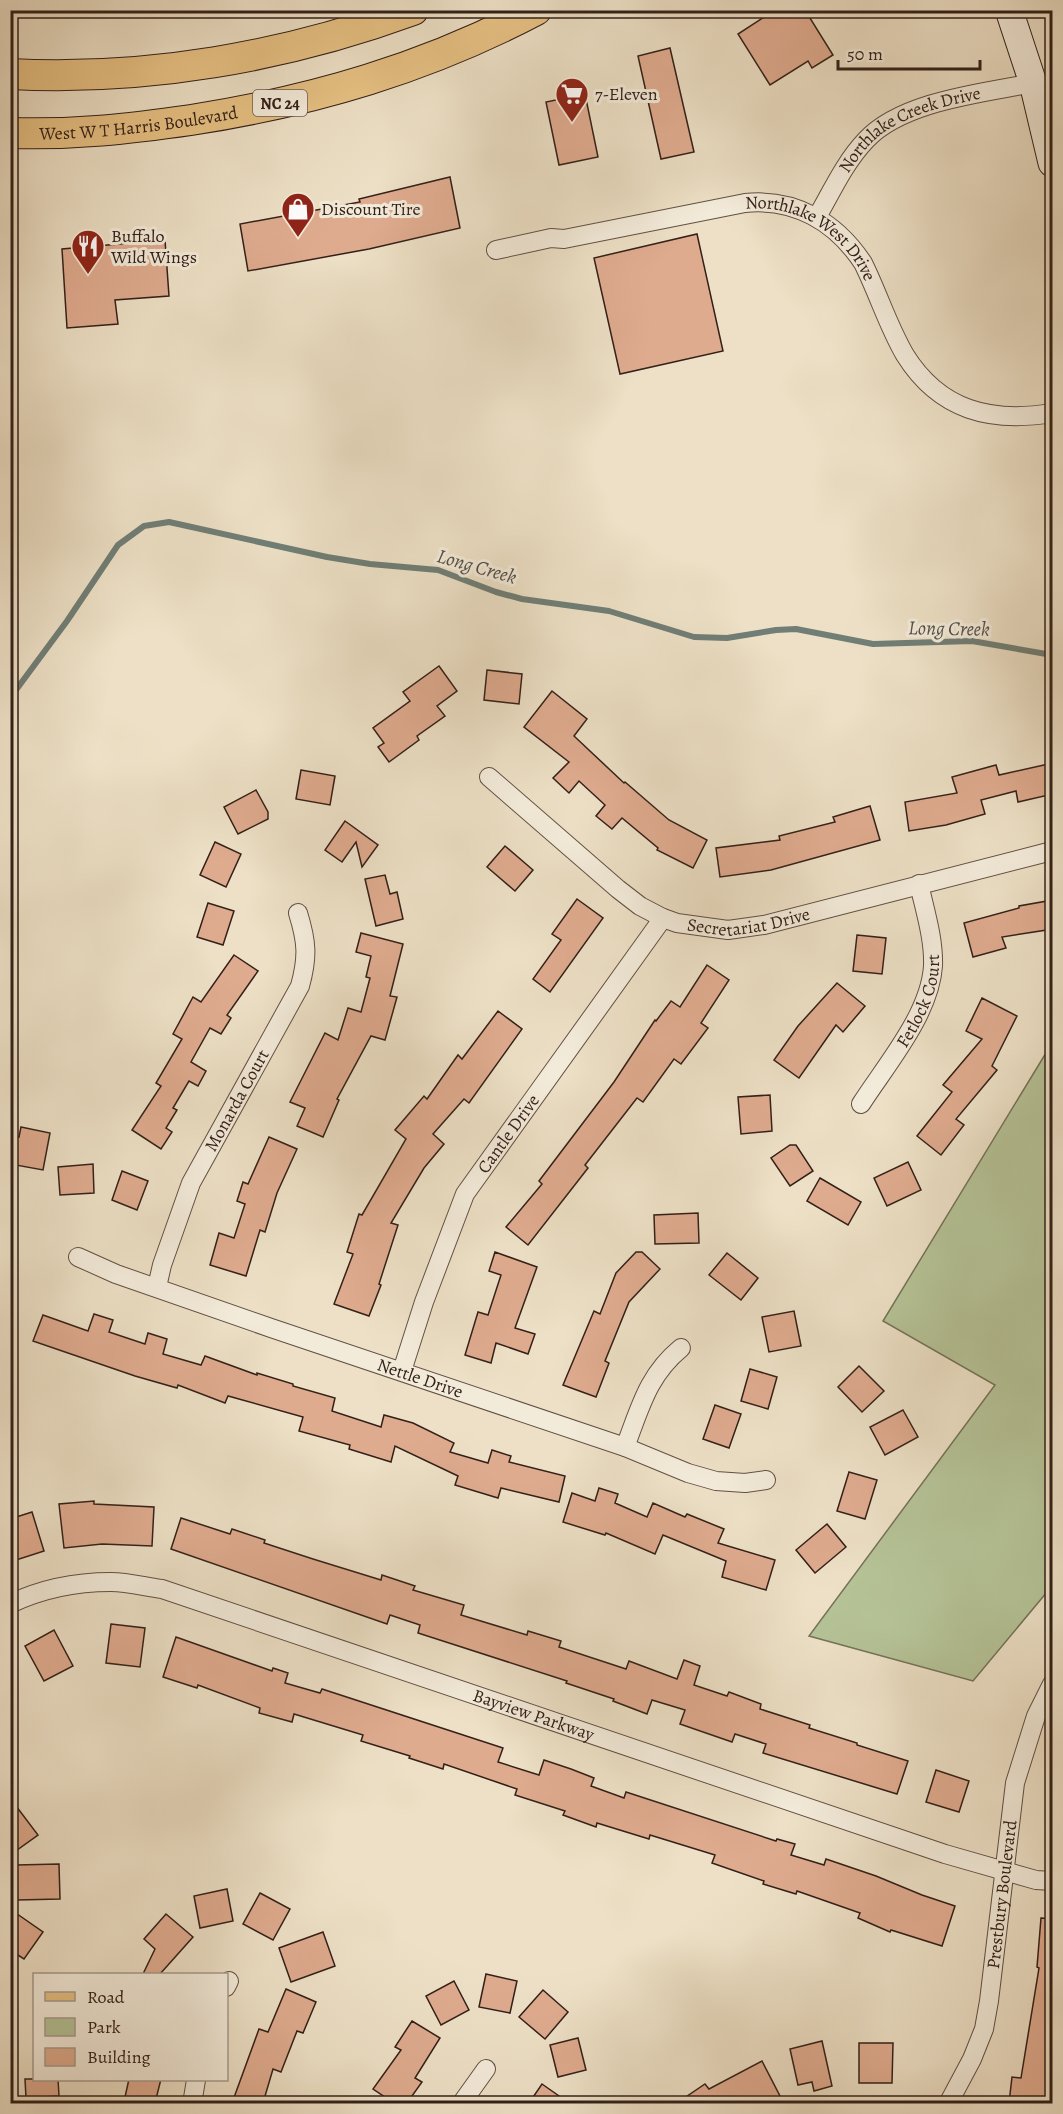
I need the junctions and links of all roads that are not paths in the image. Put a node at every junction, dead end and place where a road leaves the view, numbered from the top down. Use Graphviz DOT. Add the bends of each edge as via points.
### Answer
graph roads {
  1 [pos="413,10"];
  2 [pos="536,10"];
  3 [pos="1009,10"];
  4 [pos="10,74"];
  5 [pos="1033,83"];
  6 [pos="10,133"];
  7 [pos="1053,164"];
  8 [pos="817,217"];
  9 [pos="496,250"];
  10 [pos="1053,413"];
  11 [pos="489,777"];
  12 [pos="1053,851"];
  13 [pos="919,884"];
  14 [pos="298,913"];
  15 [pos="663,918"];
  16 [pos="861,1104"];
  17 [pos="78,1257"];
  18 [pos="157,1287"];
  19 [pos="681,1348"];
  20 [pos="402,1371"];
  21 [pos="625,1447"];
  22 [pos="766,1480"];
  23 [pos="10,1604"];
  24 [pos="1053,1684"];
  25 [pos="1004,1871"];
  26 [pos="1053,1881"];
  27 [pos="486,2069"];
  28 [pos="196,2081"];
  29 [pos="192,2103"];
  30 [pos="461,2103"];
  31 [pos="948,2103"];
  1 -- 4 [label="main road" via="288,48 184,67 79,75"];
  2 -- 6 [label="main road, West W T Harris Boulevard / NC 24" via="415,65 297,100 122,130 58,135"];
  3 -- 5 [label="main road"];
  5 -- 7 [label="main road"];
  5 -- 8 [label="street, Northlake Creek Drive" via="934,104 896,118 868,138 854,154"];
  8 -- 9 [label="street, Northlake West Drive" via="774,204 745,203"];
  8 -- 10 [label="street, Northlake West Drive" via="845,239 863,263 905,354 930,385 955,403 991,415 1026,417"];
  11 -- 15 [label="street, Secretariat Drive" via="618,889"];
  12 -- 13 [label="street, Secretariat Drive"];
  13 -- 15 [label="street, Secretariat Drive" via="764,925 728,930"];
  13 -- 16 [label="street, Fetlock Court" via="932,948 930,985 909,1029"];
  14 -- 18 [label="street, Monarda Court" via="307,955 300,986 190,1184"];
  15 -- 20 [label="street, Cantle Drive" via="465,1194"];
  17 -- 18 [label="street, Nettle Drive"];
  18 -- 20 [label="street, Nettle Drive"];
  19 -- 21 [label="street" via="655,1375"];
  20 -- 21 [label="street, Nettle Drive"];
  21 -- 22 [label="street, Nettle Drive" via="716,1481"];
  23 -- 25 [label="street, Bayview Parkway" via="46,1590 81,1584 112,1582 162,1589"];
  24 -- 25 [label="street, Prestbury Boulevard" via="1036,1716 1015,1783"];
  25 -- 26 [label="street, Bayview Parkway"];
  25 -- 31 [label="street, Prestbury Boulevard" via="984,2029"];
  27 -- 30 [label="street"];
  28 -- 29 [label="street"];
}
